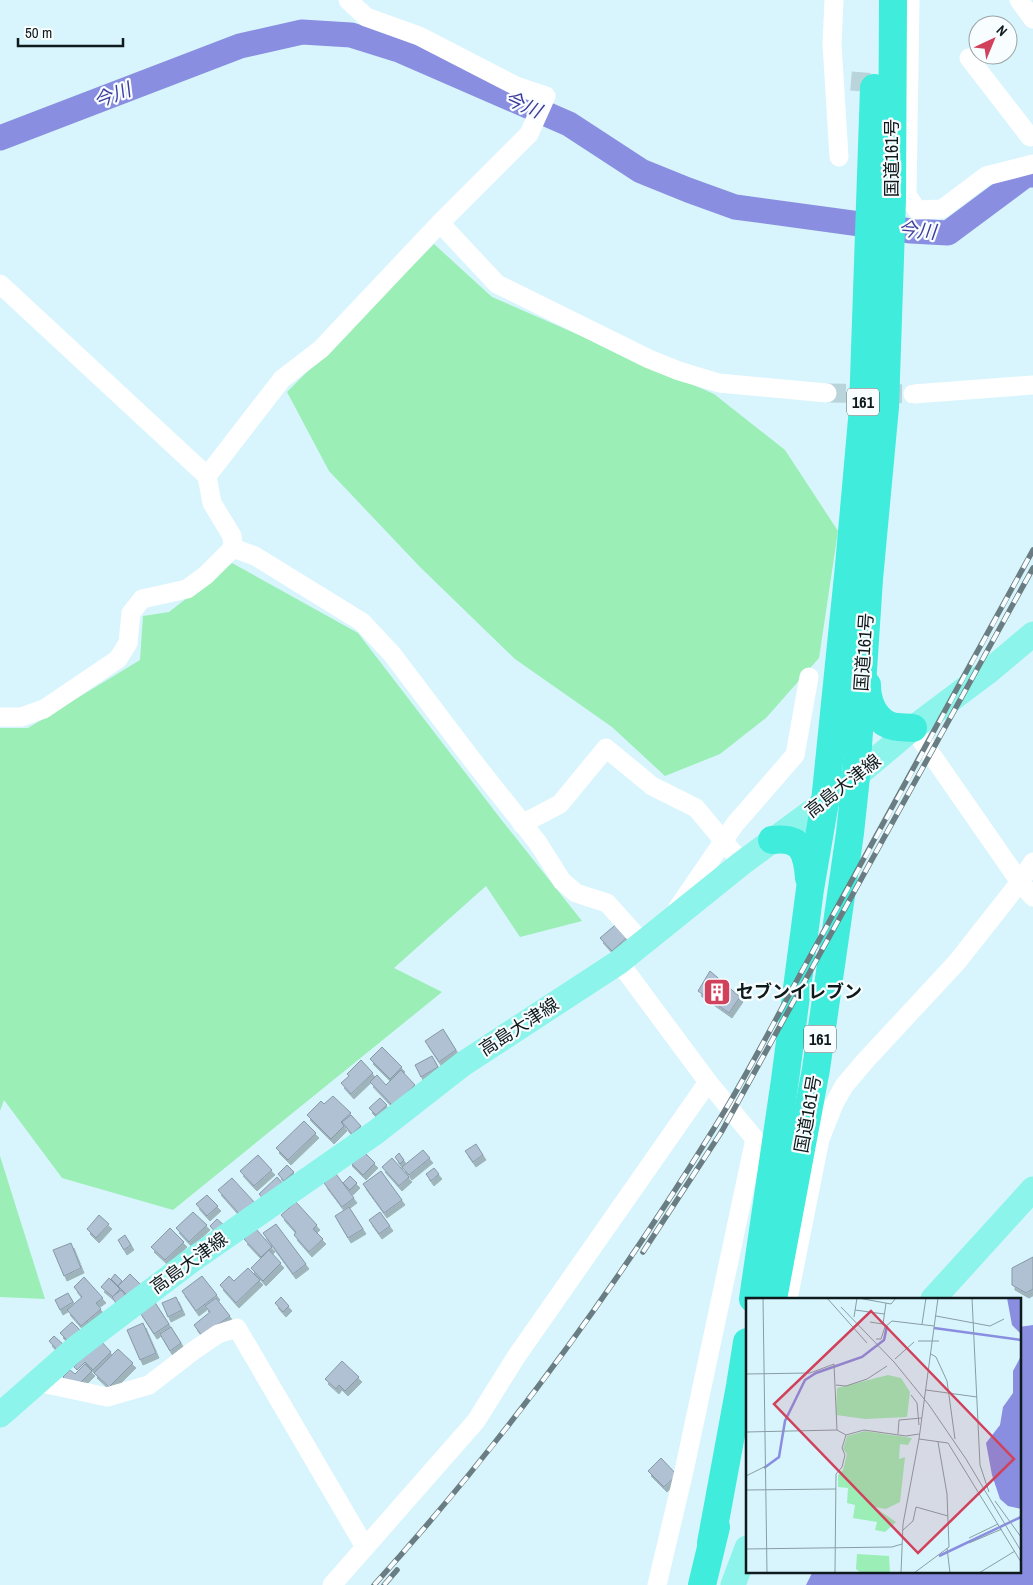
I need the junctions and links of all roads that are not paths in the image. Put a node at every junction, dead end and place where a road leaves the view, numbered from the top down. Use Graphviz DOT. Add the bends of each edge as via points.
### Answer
graph roads {
  1 [pos="348,0"];
  2 [pos="834,0"];
  3 [pos="876,0"];
  4 [pos="893,0"];
  5 [pos="910,0"];
  6 [pos="1018,0"];
  7 [pos="1033,18"];
  8 [pos="974,65"];
  9 [pos="1033,135"];
  10 [pos="839,157"];
  11 [pos="1033,164"];
  12 [pos="440,223"];
  13 [pos="0,284"];
  14 [pos="1033,385"];
  15 [pos="827,393"];
  16 [pos="913,394"];
  17 [pos="207,476"];
  18 [pos="233,548"];
  19 [pos="869,580"];
  20 [pos="1033,634"];
  21 [pos="866,641"];
  22 [pos="809,677"];
  23 [pos="0,717"];
  24 [pos="913,728"];
  25 [pos="843,782"];
  26 [pos="522,824"];
  27 [pos="781,833"];
  28 [pos="723,842"];
  29 [pos="846,856"];
  30 [pos="1033,862"];
  31 [pos="742,863"];
  32 [pos="1020,882"];
  33 [pos="810,889"];
  34 [pos="1033,897"];
  35 [pos="673,918"];
  36 [pos="643,943"];
  37 [pos="619,962"];
  38 [pos="708,1082"];
  39 [pos="1033,1189"];
  40 [pos="753,1298"];
  41 [pos="773,1298"];
  42 [pos="788,1298"];
  43 [pos="934,1298"];
  44 [pos="746,1348"];
  45 [pos="37,1382"];
  46 [pos="746,1411"];
  47 [pos="0,1415"];
  48 [pos="712,1543"];
  49 [pos="365,1547"];
  50 [pos="746,1551"];
  51 [pos="332,1585"];
  52 [pos="657,1585"];
  53 [pos="702,1585"];
  54 [pos="733,1585"];
  1 -- 12 [label="street" via="366,17 419,36 516,86 546,96 530,134"];
  2 -- 10 [label="street" via="832,44 843,81"];
  3 -- 25 [label="highway, 国道161号 / 161" via="863,408"];
  4 -- 19 [label="highway, 国道161号 / 161" via="892,199 885,407"];
  5 -- 11 [label="street" via="903,86 907,195 917,210 942,209 986,176"];
  6 -- 7 [label="street"];
  8 -- 9 [label="street" via="1030,137"];
  12 -- 15 [label="street" via="497,284 649,359 719,383"];
  12 -- 17 [label="street" via="321,349 282,379"];
  13 -- 17 [label="street"];
  14 -- 16 [label="street"];
  17 -- 18 [label="street" via="212,503 232,536"];
  18 -- 23 [label="street" via="187,589 142,600 131,613 128,643 118,659 44,708 21,717"];
  18 -- 26 [label="street" via="255,556 362,622 392,654"];
  19 -- 21 [label="highway, 国道161号 / 161"];
  19 -- 25 [label="highway" via="861,615"];
  20 -- 24 [label="main road, 高島大津線"];
  21 -- 24 [label="highway" via="868,700 872,708 889,725"];
  21 -- 25 [label="highway, 国道161号 / 161"];
  22 -- 28 [label="street" via="795,755"];
  24 -- 25 [label="main road, 高島大津線"];
  24 -- 32 [label="street"];
  25 -- 27 [label="highway" via="801,825"];
  25 -- 29 [label="highway, 国道161号 / 161"];
  25 -- 29 [label="highway" via="828,832"];
  25 -- 33 [label="highway, 国道161号 / 161"];
  26 -- 28 [label="street" via="560,804 606,748 652,786 696,808"];
  26 -- 36 [label="street" via="562,881 576,893 606,903"];
  27 -- 31 [label="main road, 高島大津線"];
  27 -- 33 [label="highway" via="802,849 807,858"];
  28 -- 31 [label="street"];
  28 -- 35 [label="street"];
  29 -- 41 [label="highway, 国道161号 / 161" via="816,1069"];
  30 -- 32 [label="street"];
  31 -- 35 [label="main road, 高島大津線"];
  32 -- 34 [label="street"];
  32 -- 42 [label="street" via="957,962 844,1086 820,1139"];
  33 -- 40 [label="highway, 国道161号 / 161"];
  35 -- 36 [label="main road, 高島大津線"];
  36 -- 37 [label="main road, 高島大津線"];
  37 -- 38 [label="street"];
  37 -- 45 [label="main road, 高島大津線" via="463,1064 376,1132 160,1283"];
  38 -- 49 [label="street" via="516,1358 476,1421"];
  38 -- 52 [label="street" via="756,1139"];
  39 -- 43 [label="main road"];
  44 -- 48 [label="highway"];
  45 -- 47 [label="main road, 高島大津線"];
  45 -- 49 [label="street" via="108,1397 149,1385 193,1350 218,1334 237,1328"];
  46 -- 48 [label="highway"];
  48 -- 53 [label="highway"];
  49 -- 51 [label="street"];
  50 -- 54 [label="main road"];
}
